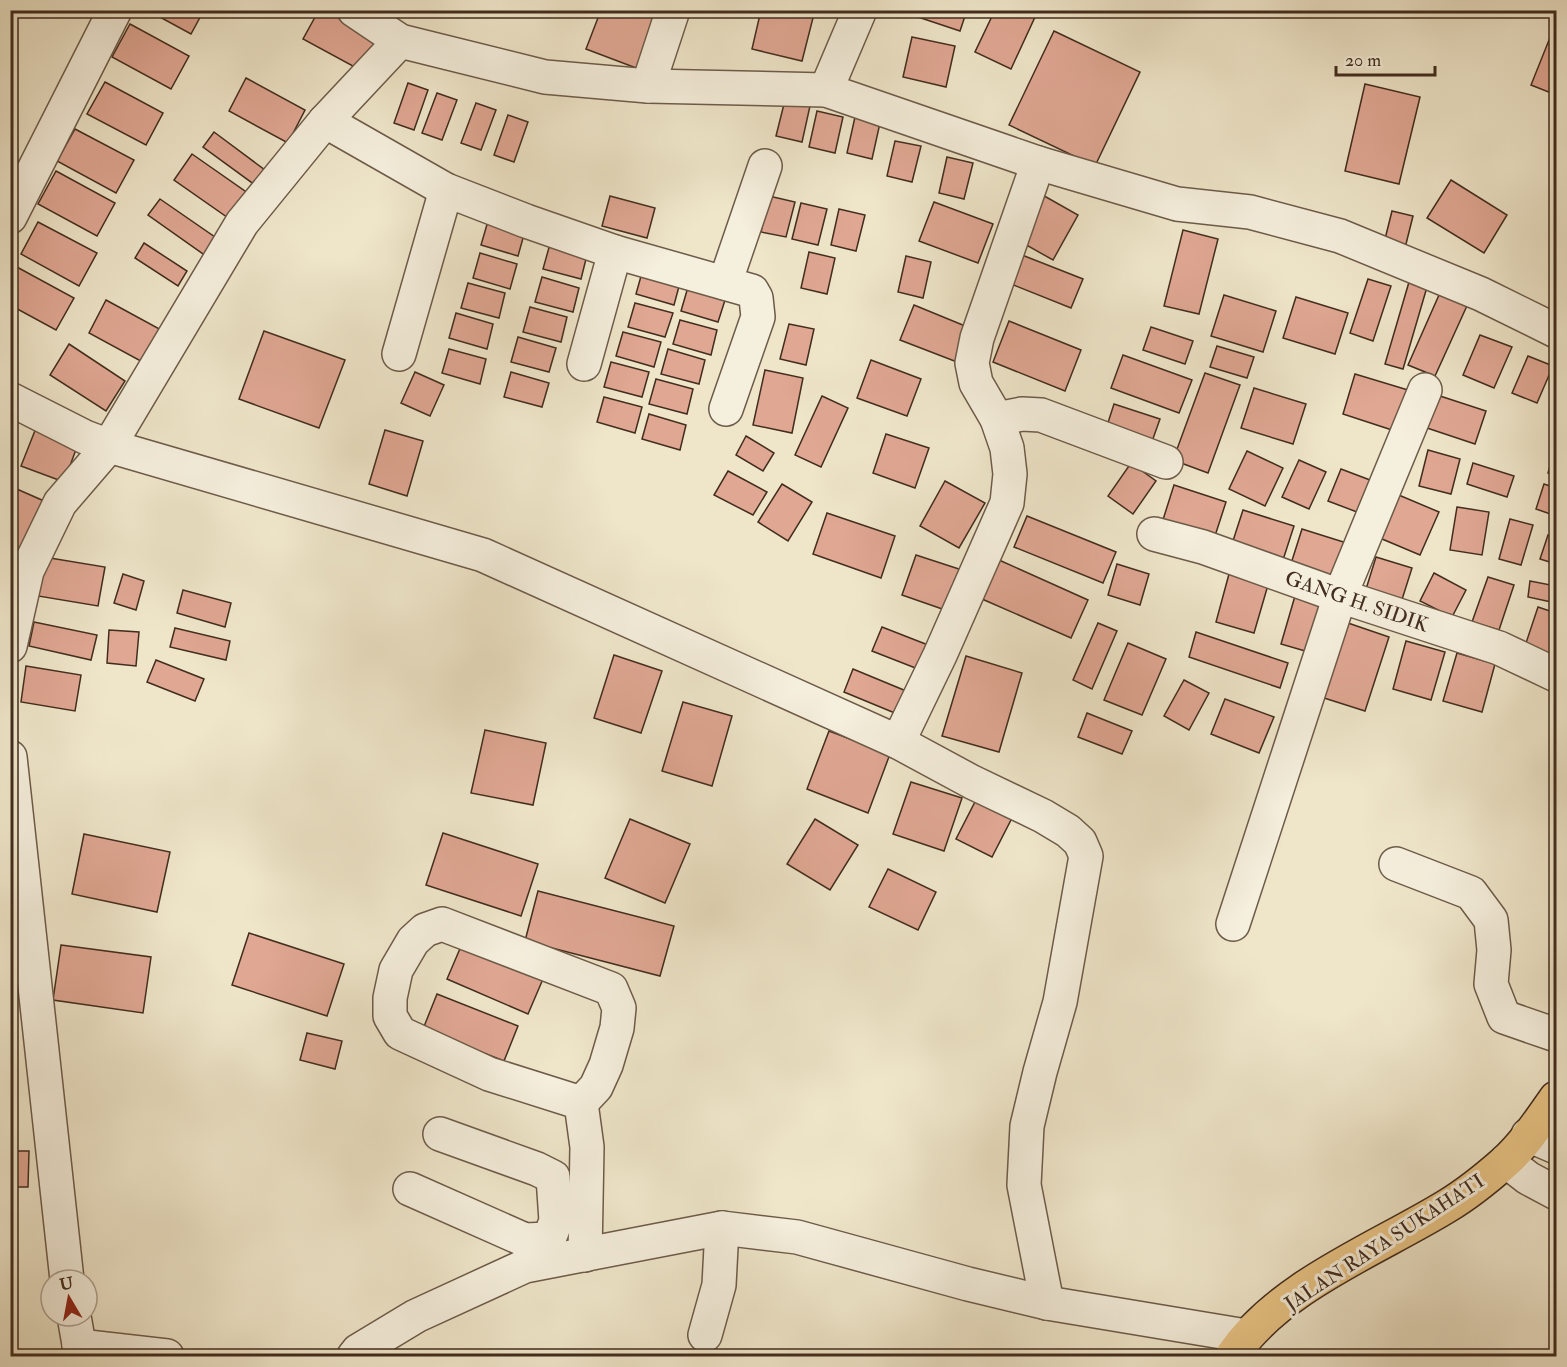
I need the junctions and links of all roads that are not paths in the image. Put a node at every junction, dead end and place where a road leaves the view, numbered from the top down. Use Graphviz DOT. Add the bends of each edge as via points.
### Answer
graph roads {
  1 [pos="115,10"];
  2 [pos="354,10"];
  3 [pos="673,10"];
  4 [pos="860,10"];
  5 [pos="400,41"];
  6 [pos="648,86"];
  7 [pos="826,90"];
  8 [pos="325,121"];
  9 [pos="1038,163"];
  10 [pos="765,166"];
  11 [pos="446,190"];
  12 [pos="10,217"];
  13 [pos="615,252"];
  14 [pos="725,283"];
  15 [pos="1557,331"];
  16 [pos="399,354"];
  17 [pos="584,364"];
  18 [pos="1425,390"];
  19 [pos="11,398"];
  20 [pos="726,409"];
  21 [pos="996,419"];
  22 [pos="109,446"];
  23 [pos="1166,462"];
  24 [pos="1154,534"];
  25 [pos="1340,596"];
  26 [pos="10,645"];
  27 [pos="1557,675"];
  28 [pos="898,742"];
  29 [pos="10,757"];
  30 [pos="1396,864"];
  31 [pos="1233,924"];
  32 [pos="1557,1035"];
  33 [pos="1557,1098"];
  34 [pos="582,1103"];
  35 [pos="440,1134"];
  36 [pos="1543,1141"];
  37 [pos="1506,1161"];
  38 [pos="410,1190"];
  39 [pos="1557,1193"];
  40 [pos="722,1228"];
  41 [pos="564,1251"];
  42 [pos="66,1268"];
  43 [pos="1047,1303"];
  44 [pos="705,1335"];
  45 [pos="78,1339"];
  46 [pos="1239,1346"];
  47 [pos="167,1356"];
  48 [pos="354,1356"];
  1 -- 12 [label="street"];
  2 -- 5 [label="street"];
  3 -- 6 [label="street"];
  4 -- 7 [label="street"];
  5 -- 6 [label="street" via="545,77"];
  5 -- 8 [label="street"];
  6 -- 7 [label="street"];
  7 -- 9 [label="street"];
  8 -- 11 [label="street"];
  8 -- 22 [label="street" via="242,223"];
  9 -- 15 [label="street" via="1176,204 1250,212 1340,236 1481,294"];
  9 -- 21 [label="street" via="977,338 972,363 976,383"];
  10 -- 14 [label="street"];
  11 -- 13 [label="street"];
  11 -- 16 [label="street"];
  13 -- 14 [label="street"];
  13 -- 17 [label="street"];
  14 -- 20 [label="street" via="754,293 758,317"];
  18 -- 25 [label="street"];
  19 -- 22 [label="street"];
  21 -- 23 [label="street" via="1022,414 1047,416"];
  21 -- 28 [label="street" via="1007,448 1007,503"];
  22 -- 26 [label="street" via="60,503 27,571"];
  22 -- 28 [label="street" via="483,555"];
  24 -- 25 [label="street, GANG H. SIDIK"];
  25 -- 27 [label="street, GANG H. SIDIK" via="1499,648"];
  25 -- 31 [label="street"];
  28 -- 43 [label="street" via="1068,831 1080,842 1086,856 1060,1002 1027,1126 1024,1185"];
  29 -- 42 [label="street"];
  30 -- 32 [label="street" via="1471,893 1491,920 1491,984 1504,1017"];
  33 -- 36 [label="main road, JALAN RAYA SUKAHATI"];
  34 -- 34 [label="street" via="489,1074 400,1033 390,1016 390,998 396,970 413,941 425,930 441,924 611,989 619,1008 617,1028 596,1087"];
  34 -- 41 [label="street" via="587,1147"];
  35 -- 41 [label="street" via="554,1178 556,1221"];
  36 -- 37 [label="main road, JALAN RAYA SUKAHATI"];
  37 -- 39 [label="street"];
  37 -- 46 [label="main road, JALAN RAYA SUKAHATI" via="1448,1205 1340,1265 1287,1302"];
  38 -- 41 [label="street" via="525,1240"];
  40 -- 41 [label="street"];
  40 -- 43 [label="street" via="797,1237"];
  40 -- 44 [label="street" via="719,1286"];
  41 -- 48 [label="street" via="416,1316"];
  43 -- 46 [label="street"];
  45 -- 47 [label="street"];
}
